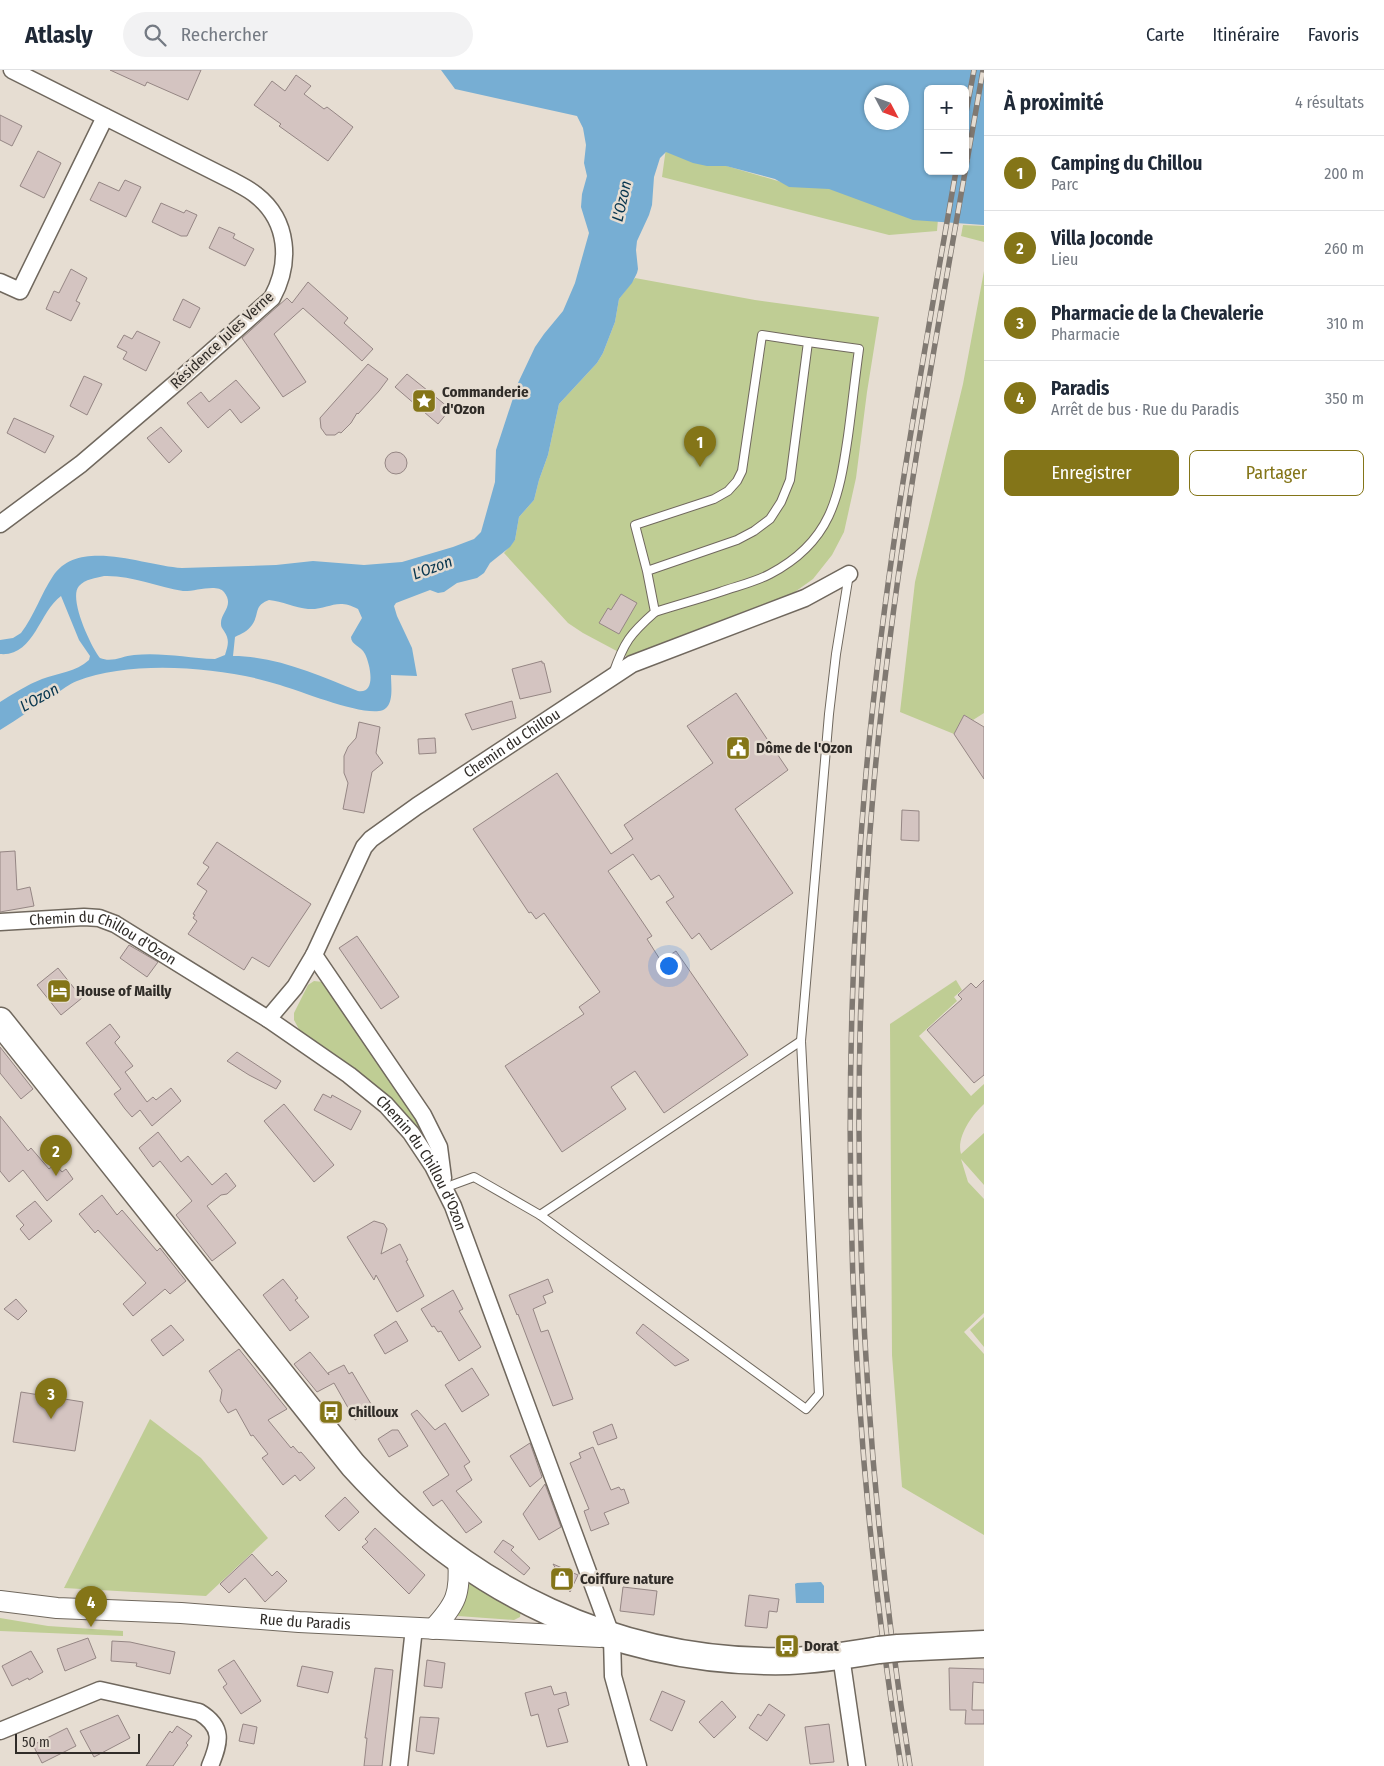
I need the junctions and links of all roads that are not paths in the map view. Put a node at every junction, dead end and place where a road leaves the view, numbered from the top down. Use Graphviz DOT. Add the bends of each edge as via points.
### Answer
graph roads {
  1 [pos="12,70"];
  2 [pos="106,117"];
  3 [pos="0,282"];
  4 [pos="808,342"];
  5 [pos="0,524"];
  6 [pos="647,571"];
  7 [pos="849,574"];
  8 [pos="655,612"];
  9 [pos="612,676"];
  10 [pos="0,922"];
  11 [pos="314,956"];
  12 [pos="268,1019"];
  13 [pos="0,1022"];
  14 [pos="801,1041"];
  15 [pos="444,1188"];
  16 [pos="540,1215"];
  17 [pos="458,1559"];
  18 [pos="0,1601"];
  19 [pos="423,1628"];
  20 [pos="612,1637"];
  21 [pos="984,1644"];
  22 [pos="841,1656"];
  23 [pos="0,1731"];
  24 [pos="210,1766"];
  25 [pos="399,1766"];
  26 [pos="638,1766"];
  27 [pos="856,1766"];
  1 -- 2 [label="street, Résidence Jules Verne"];
  2 -- 3 [label="street" via="20,291"];
  2 -- 5 [label="street, Résidence Jules Verne" via="233,181 261,200 276,218 282,233 285,252 280,283 272,298 177,382 81,464"];
  4 -- 6 [label="lane" via="790,480 770,519 737,540"];
  4 -- 6 [label="lane" via="762,334 742,471 728,491 714,499 635,525"];
  4 -- 8 [label="lane" via="859,349 842,478 829,518 806,548 769,574"];
  6 -- 8 [label="lane"];
  7 -- 9 [label="street, Chemin du Chillou" via="805,598 632,664"];
  7 -- 14 [label="lane" via="829,714"];
  8 -- 9 [label="lane" via="632,632 620,652"];
  9 -- 11 [label="street, Chemin du Chillou" via="416,806 372,839 364,847"];
  10 -- 12 [label="street, Chemin du Chillou d'Ozon" via="99,918 115,924"];
  11 -- 12 [label="street, Chemin du Chillou" via="295,987"];
  11 -- 15 [label="street" via="423,1115 439,1147"];
  12 -- 15 [label="street, Chemin du Chillou d'Ozon" via="349,1074 386,1105 411,1133"];
  13 -- 17 [label="main road" via="354,1465 405,1517"];
  14 -- 16 [label="lane"];
  14 -- 16 [label="lane" via="819,1394 806,1409"];
  15 -- 16 [label="lane" via="474,1177"];
  15 -- 20 [label="street, Chemin du Chillou d'Ozon"];
  17 -- 19 [label="street" via="459,1585 451,1608"];
  17 -- 20 [label="main road" via="543,1609"];
  18 -- 19 [label="street, Rue du Paradis" via="57,1608"];
  19 -- 20 [label="street, Rue du Paradis"];
  19 -- 25 [label="street"];
  20 -- 22 [label="main road" via="676,1652 728,1659 789,1661"];
  20 -- 26 [label="street, Chemin du Chillou d'Ozon" via="613,1676"];
  21 -- 22 [label="main road" via="889,1649"];
  22 -- 27 [label="street"];
  23 -- 24 [label="street" via="100,1690 199,1712 212,1720 217,1731 217,1746"];
}
